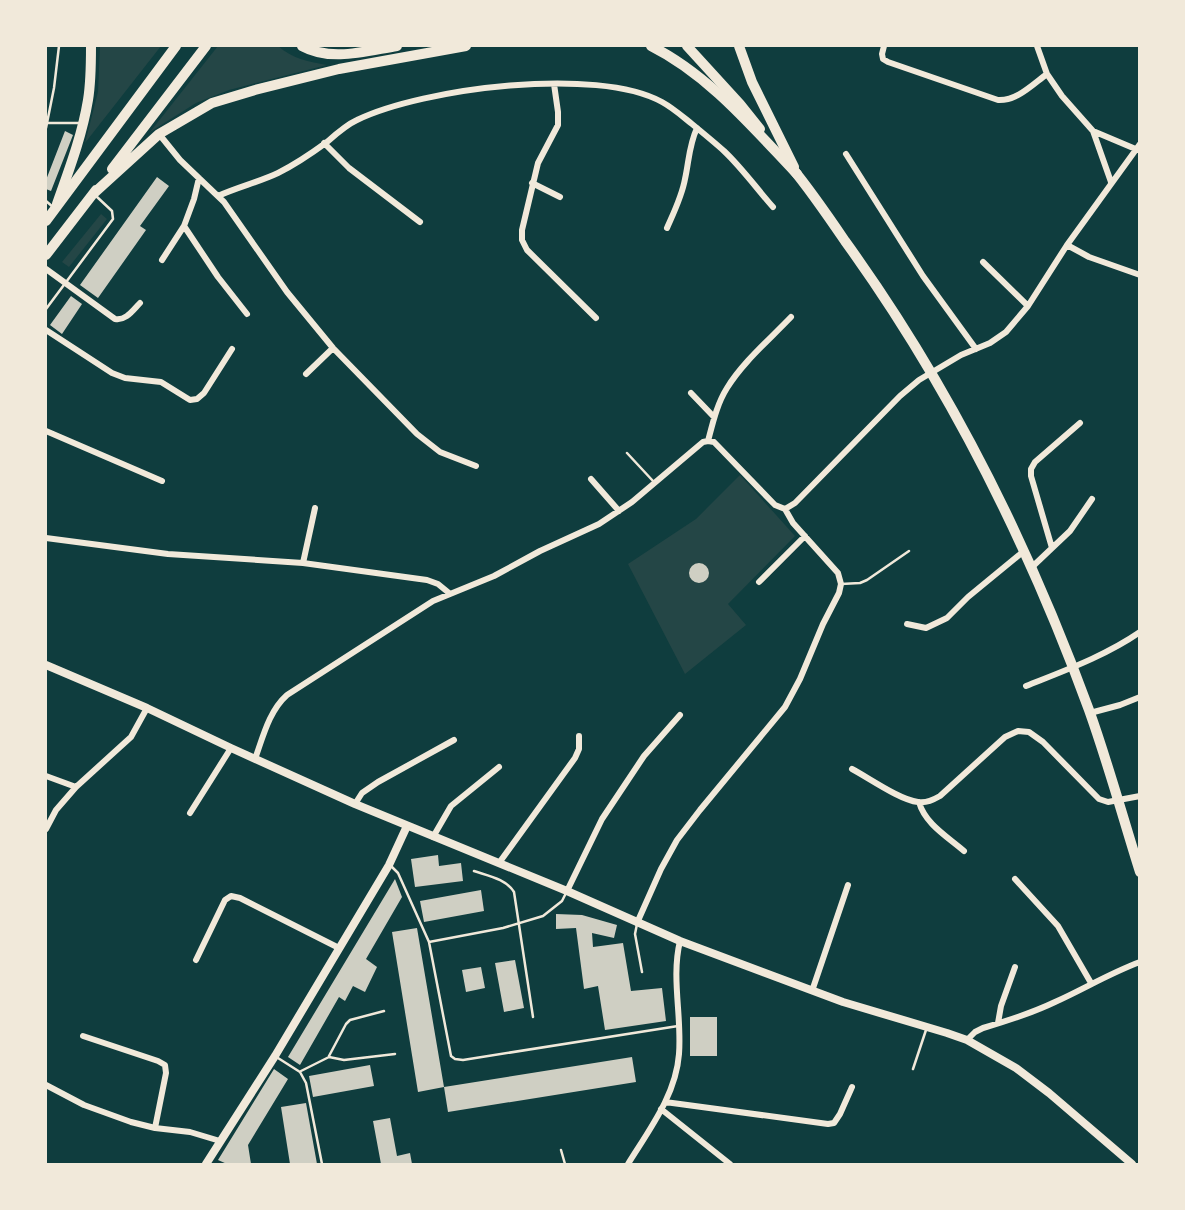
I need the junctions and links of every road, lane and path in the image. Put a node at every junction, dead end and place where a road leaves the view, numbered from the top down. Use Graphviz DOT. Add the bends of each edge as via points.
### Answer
graph roads {
  1 [pos="59,46"];
  2 [pos="91,46"];
  3 [pos="176,46"];
  4 [pos="206,46"];
  5 [pos="302,46"];
  6 [pos="397,46"];
  7 [pos="466,46"];
  8 [pos="651,46"];
  9 [pos="687,46"];
  10 [pos="739,46"];
  11 [pos="884,46"];
  12 [pos="1037,46"];
  13 [pos="1047,74"];
  14 [pos="554,85"];
  15 [pos="83,123"];
  16 [pos="46,125"];
  17 [pos="697,128"];
  18 [pos="1093,131"];
  19 [pos="159,134"];
  20 [pos="324,144"];
  21 [pos="1138,148"];
  22 [pos="846,154"];
  23 [pos="797,174"];
  24 [pos="199,178"];
  25 [pos="1111,182"];
  26 [pos="532,183"];
  27 [pos="93,194"];
  28 [pos="219,196"];
  29 [pos="560,197"];
  30 [pos="46,201"];
  31 [pos="773,207"];
  32 [pos="55,209"];
  33 [pos="46,221"];
  34 [pos="420,222"];
  35 [pos="184,226"];
  36 [pos="667,228"];
  37 [pos="1067,245"];
  38 [pos="46,255"];
  39 [pos="162,260"];
  40 [pos="983,262"];
  41 [pos="46,269"];
  42 [pos="1139,275"];
  43 [pos="65,283"];
  44 [pos="140,303"];
  45 [pos="1028,306"];
  46 [pos="46,309"];
  47 [pos="247,314"];
  48 [pos="790,317"];
  49 [pos="596,318"];
  50 [pos="46,330"];
  51 [pos="333,348"];
  52 [pos="232,349"];
  53 [pos="975,349"];
  54 [pos="306,374"];
  55 [pos="691,394"];
  56 [pos="714,416"];
  57 [pos="1080,423"];
  58 [pos="46,432"];
  59 [pos="708,440"];
  60 [pos="627,453"];
  61 [pos="476,466"];
  62 [pos="591,480"];
  63 [pos="162,481"];
  64 [pos="655,483"];
  65 [pos="1092,499"];
  66 [pos="315,508"];
  67 [pos="785,509"];
  68 [pos="619,511"];
  69 [pos="805,536"];
  70 [pos="46,538"];
  71 [pos="1052,548"];
  72 [pos="909,551"];
  73 [pos="1024,551"];
  74 [pos="303,563"];
  75 [pos="1031,568"];
  76 [pos="759,582"];
  77 [pos="841,584"];
  78 [pos="449,593"];
  79 [pos="908,624"];
  80 [pos="1139,632"];
  81 [pos="46,665"];
  82 [pos="1073,667"];
  83 [pos="1026,685"];
  84 [pos="1139,697"];
  85 [pos="147,708"];
  86 [pos="1090,713"];
  87 [pos="680,715"];
  88 [pos="579,736"];
  89 [pos="454,740"];
  90 [pos="230,748"];
  91 [pos="255,759"];
  92 [pos="499,767"];
  93 [pos="852,769"];
  94 [pos="46,776"];
  95 [pos="76,787"];
  96 [pos="1139,796"];
  97 [pos="1118,801"];
  98 [pos="919,802"];
  99 [pos="355,804"];
  100 [pos="190,813"];
  101 [pos="407,826"];
  102 [pos="46,829"];
  103 [pos="433,837"];
  104 [pos="964,851"];
  105 [pos="499,863"];
  106 [pos="389,865"];
  107 [pos="474,871"];
  108 [pos="1139,872"];
  109 [pos="1015,879"];
  110 [pos="848,885"];
  111 [pos="567,891"];
  112 [pos="638,923"];
  113 [pos="519,924"];
  114 [pos="680,941"];
  115 [pos="429,942"];
  116 [pos="339,948"];
  117 [pos="196,960"];
  118 [pos="1139,962"];
  119 [pos="1015,967"];
  120 [pos="642,972"];
  121 [pos="1091,983"];
  122 [pos="811,991"];
  123 [pos="384,1011"];
  124 [pos="533,1017"];
  125 [pos="998,1023"];
  126 [pos="679,1026"];
  127 [pos="927,1027"];
  128 [pos="83,1036"];
  129 [pos="967,1040"];
  130 [pos="395,1054"];
  131 [pos="275,1056"];
  132 [pos="329,1056"];
  133 [pos="913,1069"];
  134 [pos="300,1072"];
  135 [pos="46,1085"];
  136 [pos="852,1087"];
  137 [pos="663,1106"];
  138 [pos="155,1128"];
  139 [pos="219,1141"];
  140 [pos="561,1150"];
  141 [pos="209,1163"];
  142 [pos="322,1164"];
  143 [pos="565,1164"];
  144 [pos="628,1164"];
  145 [pos="730,1164"];
  146 [pos="1132,1164"];
  1 -- 16 [label="lane"];
  2 -- 15 [label="main road"];
  3 -- 32 [label="highway"];
  4 -- 27 [label="highway"];
  5 -- 6 [label="main road" via="319,53 347,54"];
  7 -- 19 [label="highway" via="255,90 212,103"];
  8 -- 23 [label="highway" via="706,82"];
  9 -- 23 [label="main road"];
  10 -- 23 [label="main road"];
  11 -- 13 [label="street" via="883,59 888,62 998,100 1020,94"];
  12 -- 13 [label="street"];
  13 -- 18 [label="street"];
  14 -- 17 [label="street" via="611,86 652,97"];
  14 -- 20 [label="street" via="466,90 407,103 354,121"];
  14 -- 26 [label="street" via="558,125"];
  15 -- 16 [label="lane"];
  15 -- 32 [label="main road"];
  17 -- 31 [label="street" via="725,152"];
  17 -- 36 [label="street"];
  18 -- 21 [label="street"];
  18 -- 25 [label="street"];
  19 -- 24 [label="street"];
  19 -- 27 [label="highway"];
  20 -- 28 [label="street" via="278,173"];
  20 -- 34 [label="street"];
  21 -- 25 [label="street"];
  22 -- 53 [label="street"];
  23 -- 73 [label="main road" via="888,302 944,393"];
  24 -- 28 [label="street"];
  24 -- 35 [label="street"];
  25 -- 37 [label="street"];
  26 -- 29 [label="street"];
  26 -- 49 [label="street" via="522,240"];
  27 -- 38 [label="highway"];
  27 -- 43 [label="lane" via="112,211 113,219"];
  28 -- 51 [label="street"];
  30 -- 32 [label="lane"];
  32 -- 33 [label="highway"];
  35 -- 39 [label="street"];
  35 -- 47 [label="street"];
  37 -- 42 [label="street"];
  37 -- 45 [label="street"];
  40 -- 45 [label="street"];
  41 -- 43 [label="street"];
  43 -- 44 [label="street" via="115,319 126,317"];
  43 -- 46 [label="lane"];
  45 -- 53 [label="street" via="1006,332"];
  48 -- 56 [label="street" via="738,373"];
  50 -- 52 [label="street" via="112,373 161,382 190,400 204,393"];
  51 -- 54 [label="street"];
  51 -- 61 [label="street" via="417,434 440,452"];
  53 -- 67 [label="street" via="900,396"];
  55 -- 56 [label="street"];
  56 -- 59 [label="street"];
  57 -- 71 [label="street" via="1031,469"];
  58 -- 63 [label="street"];
  59 -- 64 [label="street"];
  59 -- 67 [label="street" via="720,446 775,505"];
  60 -- 64 [label="lane"];
  62 -- 68 [label="street"];
  64 -- 68 [label="street"];
  65 -- 71 [label="street"];
  66 -- 74 [label="street"];
  67 -- 69 [label="street"];
  68 -- 78 [label="street" via="494,576"];
  69 -- 76 [label="street"];
  69 -- 77 [label="street" via="838,573"];
  70 -- 74 [label="street" via="167,554"];
  71 -- 75 [label="street"];
  72 -- 77 [label="lane" via="867,580"];
  73 -- 75 [label="main road"];
  73 -- 79 [label="street" via="947,618 926,628"];
  74 -- 78 [label="street" via="427,580"];
  75 -- 82 [label="main road"];
  77 -- 112 [label="street" via="785,707 677,840"];
  78 -- 91 [label="street" via="278,702"];
  80 -- 82 [label="street" via="1117,648"];
  81 -- 85 [label="street"];
  82 -- 83 [label="street"];
  82 -- 86 [label="main road"];
  84 -- 86 [label="street"];
  85 -- 90 [label="street"];
  85 -- 95 [label="street" via="131,737"];
  86 -- 97 [label="main road"];
  87 -- 111 [label="street" via="644,755 602,819"];
  88 -- 105 [label="street" via="575,758"];
  89 -- 99 [label="street" via="378,782"];
  90 -- 91 [label="street"];
  90 -- 100 [label="street"];
  91 -- 99 [label="street"];
  92 -- 103 [label="street" via="452,806"];
  93 -- 98 [label="street"];
  94 -- 95 [label="street"];
  95 -- 102 [label="street"];
  96 -- 97 [label="street"];
  97 -- 98 [label="street" via="1099,799 1043,742 1029,732 1018,731 1005,737 940,796"];
  97 -- 108 [label="main road"];
  98 -- 104 [label="street" via="927,819"];
  99 -- 101 [label="street"];
  101 -- 103 [label="street"];
  101 -- 106 [label="street"];
  103 -- 105 [label="street"];
  105 -- 111 [label="street"];
  106 -- 115 [label="lane" via="398,873"];
  106 -- 116 [label="street"];
  107 -- 113 [label="lane" via="510,886"];
  109 -- 121 [label="street" via="1058,926"];
  110 -- 122 [label="street"];
  111 -- 112 [label="street"];
  111 -- 113 [label="lane" via="543,916"];
  112 -- 114 [label="street"];
  112 -- 120 [label="lane" via="635,934"];
  113 -- 115 [label="lane"];
  113 -- 124 [label="lane"];
  114 -- 122 [label="street"];
  114 -- 126 [label="street" via="676,967"];
  115 -- 126 [label="lane" via="455,1059"];
  116 -- 117 [label="street" via="231,896"];
  116 -- 131 [label="street"];
  118 -- 121 [label="street"];
  119 -- 125 [label="street"];
  121 -- 125 [label="street" via="1036,1011"];
  122 -- 127 [label="street"];
  123 -- 132 [label="lane" via="346,1024"];
  125 -- 129 [label="street"];
  126 -- 137 [label="street" via="677,1071"];
  127 -- 129 [label="street"];
  127 -- 133 [label="lane"];
  128 -- 138 [label="street" via="165,1065"];
  129 -- 146 [label="street" via="1016,1068"];
  130 -- 132 [label="lane" via="344,1060"];
  131 -- 134 [label="lane"];
  131 -- 139 [label="street"];
  132 -- 134 [label="lane"];
  134 -- 142 [label="lane"];
  135 -- 138 [label="street" via="83,1105"];
  136 -- 137 [label="street" via="840,1114 828,1124"];
  137 -- 144 [label="street"];
  137 -- 145 [label="street"];
  138 -- 139 [label="street"];
  139 -- 141 [label="street"];
  140 -- 143 [label="lane"];
}
